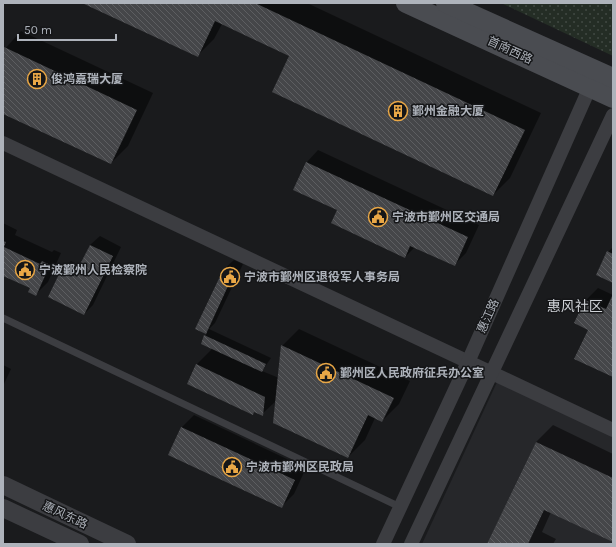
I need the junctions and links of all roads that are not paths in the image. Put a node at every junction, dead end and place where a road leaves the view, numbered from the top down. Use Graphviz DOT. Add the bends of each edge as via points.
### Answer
graph roads {
  1 [pos="406,3"];
  2 [pos="446,3"];
  3 [pos="613,78"];
  4 [pos="590,87"];
  5 [pos="613,98"];
  6 [pos="613,115"];
  7 [pos="3,143"];
  8 [pos="3,318"];
  9 [pos="468,362"];
  10 [pos="491,373"];
  11 [pos="613,430"];
  12 [pos="3,485"];
  13 [pos="400,507"];
  14 [pos="3,508"];
  15 [pos="80,544"];
  16 [pos="127,544"];
  17 [pos="383,544"];
  18 [pos="411,544"];
  1 -- 4 [label="main road, 首南西路"];
  2 -- 3 [label="main road, 首南西路"];
  4 -- 5 [label="main road, 首南西路"];
  4 -- 9 [label="street, 惠江路"];
  6 -- 10 [label="street"];
  7 -- 9 [label="street"];
  8 -- 13 [label="lane"];
  9 -- 10 [label="street"];
  9 -- 13 [label="street, 惠江路"];
  10 -- 11 [label="street"];
  10 -- 18 [label="street"];
  12 -- 16 [label="street, 惠风东路"];
  13 -- 17 [label="street, 惠江路"];
  14 -- 15 [label="street"];
}
